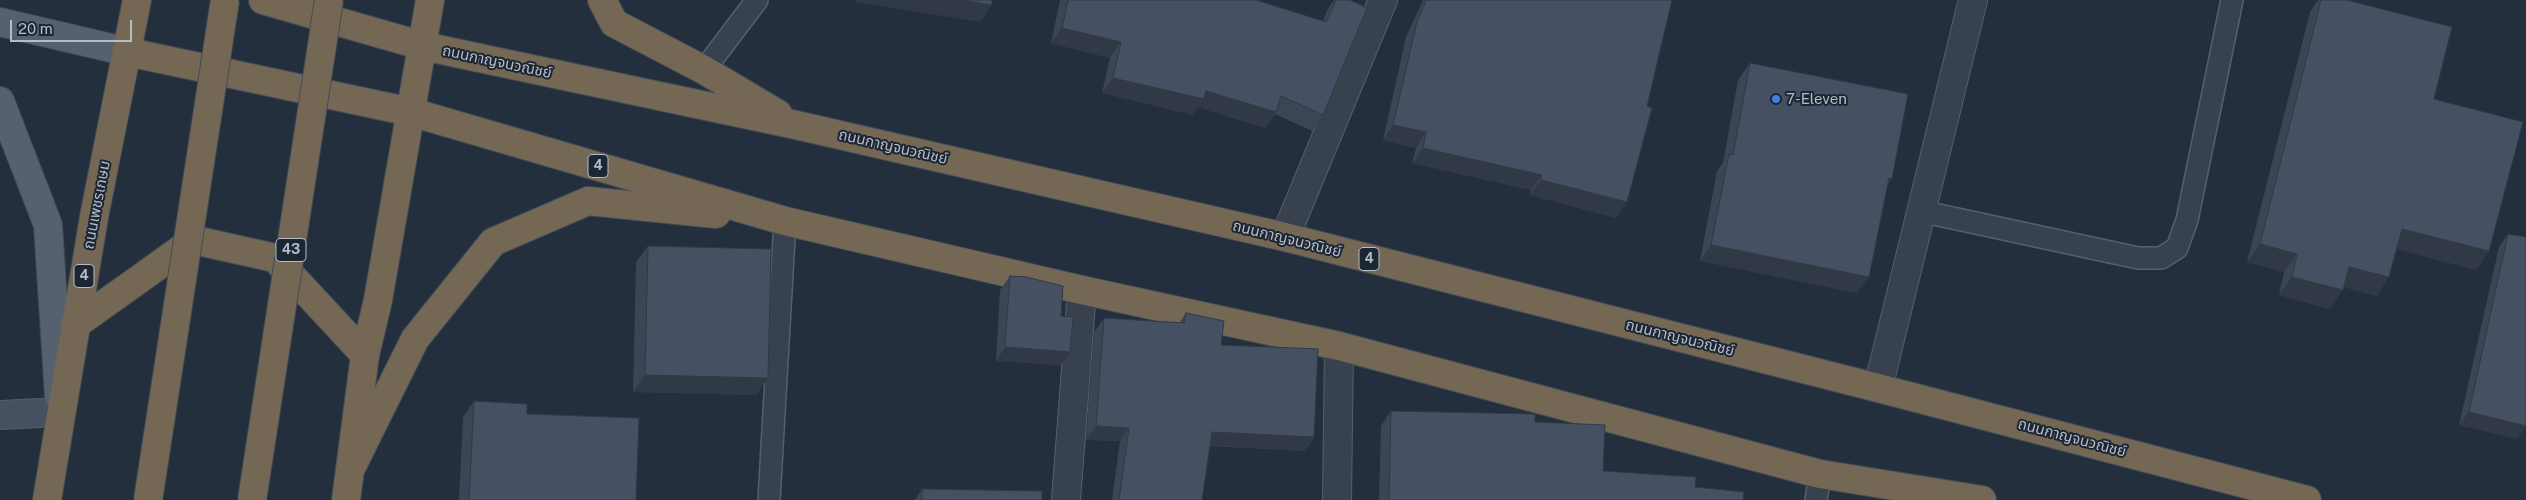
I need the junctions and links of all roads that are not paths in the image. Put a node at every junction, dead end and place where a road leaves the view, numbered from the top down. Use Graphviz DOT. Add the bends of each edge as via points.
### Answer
graph roads {
  1 [pos="137,0"];
  2 [pos="225,0"];
  3 [pos="263,0"];
  4 [pos="329,0"];
  5 [pos="430,0"];
  6 [pos="602,0"];
  7 [pos="757,0"];
  8 [pos="1383,0"];
  9 [pos="1973,0"];
  10 [pos="2232,0"];
  11 [pos="0,22"];
  12 [pos="423,46"];
  13 [pos="128,52"];
  14 [pos="704,70"];
  15 [pos="0,101"];
  16 [pos="411,112"];
  17 [pos="796,125"];
  18 [pos="1920,212"];
  19 [pos="785,221"];
  20 [pos="1285,238"];
  21 [pos="1082,290"];
  22 [pos="76,325"];
  23 [pos="1340,346"];
  24 [pos="366,356"];
  25 [pos="1878,388"];
  26 [pos="60,412"];
  27 [pos="0,415"];
  28 [pos="350,470"];
  29 [pos="1818,487"];
  30 [pos="47,500"];
  31 [pos="148,500"];
  32 [pos="252,500"];
  33 [pos="346,500"];
  34 [pos="769,500"];
  35 [pos="1066,500"];
  36 [pos="1337,500"];
  37 [pos="1982,500"];
  38 [pos="2307,500"];
  1 -- 13 [label="highway, ถนนเพชรเกษม / 4"];
  2 -- 31 [label="highway, bridge"];
  3 -- 12 [label="highway, ถนนกาญจนวณิชย์ / 4"];
  4 -- 32 [label="highway, 43, bridge"];
  5 -- 12 [label="highway"];
  6 -- 14 [label="highway" via="614,23"];
  7 -- 14 [label="lane"];
  8 -- 20 [label="street"];
  9 -- 18 [label="street"];
  10 -- 18 [label="lane" via="2187,220 2177,248 2161,258 2138,258"];
  11 -- 13 [label="main road"];
  12 -- 16 [label="highway"];
  12 -- 17 [label="highway, ถนนกาญจนวณิชย์ / 4"];
  13 -- 16 [label="highway, 4"];
  13 -- 22 [label="highway, ถนนเพชรเกษม / 4" via="94,217"];
  14 -- 17 [label="highway"];
  15 -- 26 [label="main road" via="48,225"];
  16 -- 19 [label="highway, 4"];
  16 -- 24 [label="highway"];
  17 -- 20 [label="highway, ถนนกาญจนวณิชย์ / 4"];
  18 -- 25 [label="street"];
  19 -- 21 [label="highway, 4"];
  19 -- 28 [label="highway" via="588,201 493,242 415,338"];
  19 -- 34 [label="lane"];
  20 -- 25 [label="highway, ถนนกาญจนวณิชย์ / 4"];
  21 -- 23 [label="highway, 4"];
  21 -- 35 [label="street"];
  22 -- 24 [label="highway" via="194,240 275,258"];
  22 -- 26 [label="highway, ถนนเพชรเกษม / 4"];
  23 -- 29 [label="highway, 4"];
  23 -- 36 [label="street"];
  24 -- 28 [label="highway"];
  25 -- 38 [label="highway, ถนนกาญจนวณิชย์ / 4"];
  26 -- 27 [label="street"];
  26 -- 30 [label="highway, ถนนเพชรเกษม / 4"];
  28 -- 33 [label="highway"];
  29 -- 37 [label="highway, 4"];
}
